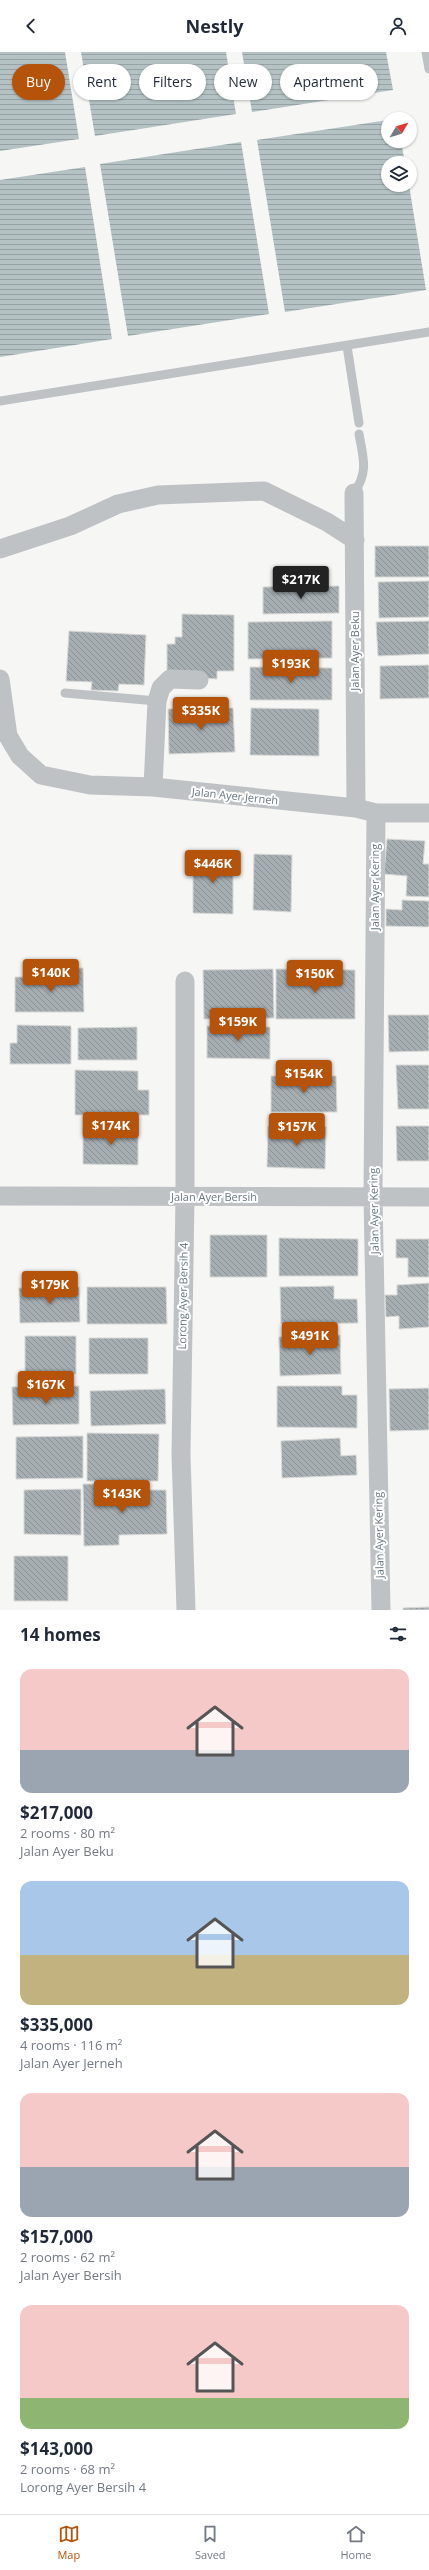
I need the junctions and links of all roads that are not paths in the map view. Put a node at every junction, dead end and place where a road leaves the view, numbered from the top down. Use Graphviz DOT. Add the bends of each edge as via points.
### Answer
graph roads {
  1 [pos="426,52"];
  2 [pos="429,69"];
  3 [pos="429,332"];
  4 [pos="348,346"];
  5 [pos="0,401"];
  6 [pos="359,423"];
  7 [pos="359,434"];
  8 [pos="354,493"];
  9 [pos="355,540"];
  10 [pos="0,549"];
  11 [pos="0,679"];
  12 [pos="199,680"];
  13 [pos="65,693"];
  14 [pos="157,701"];
  15 [pos="152,787"];
  16 [pos="356,808"];
  17 [pos="376,813"];
  18 [pos="429,813"];
  19 [pos="185,981"];
  20 [pos="0,1196"];
  21 [pos="185,1197"];
  22 [pos="373,1197"];
  23 [pos="429,1197"];
  24 [pos="186,1610"];
  25 [pos="381,1610"];
  1 -- 2 [label="lane"];
  3 -- 4 [label="lane"];
  4 -- 5 [label="lane"];
  4 -- 6 [label="lane"];
  7 -- 8 [label="lane" via="364,467 363,481"];
  8 -- 9 [label="street, Jalan Ayer Beku"];
  9 -- 10 [label="street" via="327,522 264,491 158,496 118,504 70,526"];
  9 -- 16 [label="street, Jalan Ayer Beku"];
  11 -- 15 [label="street, Jalan Ayer Jerneh" via="8,736 20,756 41,775 90,785"];
  12 -- 14 [label="street" via="166,681"];
  13 -- 14 [label="lane"];
  14 -- 15 [label="street"];
  15 -- 16 [label="street, Jalan Ayer Jerneh"];
  16 -- 17 [label="street, Jalan Ayer Jerneh"];
  17 -- 18 [label="street, Jalan Ayer Jerneh"];
  17 -- 22 [label="street, Jalan Ayer Kering"];
  19 -- 21 [label="street, Lorong Ayer Bersih 4"];
  20 -- 21 [label="street, Jalan Ayer Bersih"];
  21 -- 22 [label="street, Jalan Ayer Bersih"];
  21 -- 24 [label="street, Lorong Ayer Bersih 4" via="181,1455"];
  22 -- 23 [label="street, Jalan Ayer Bersih"];
  22 -- 25 [label="street, Jalan Ayer Kering"];
}
